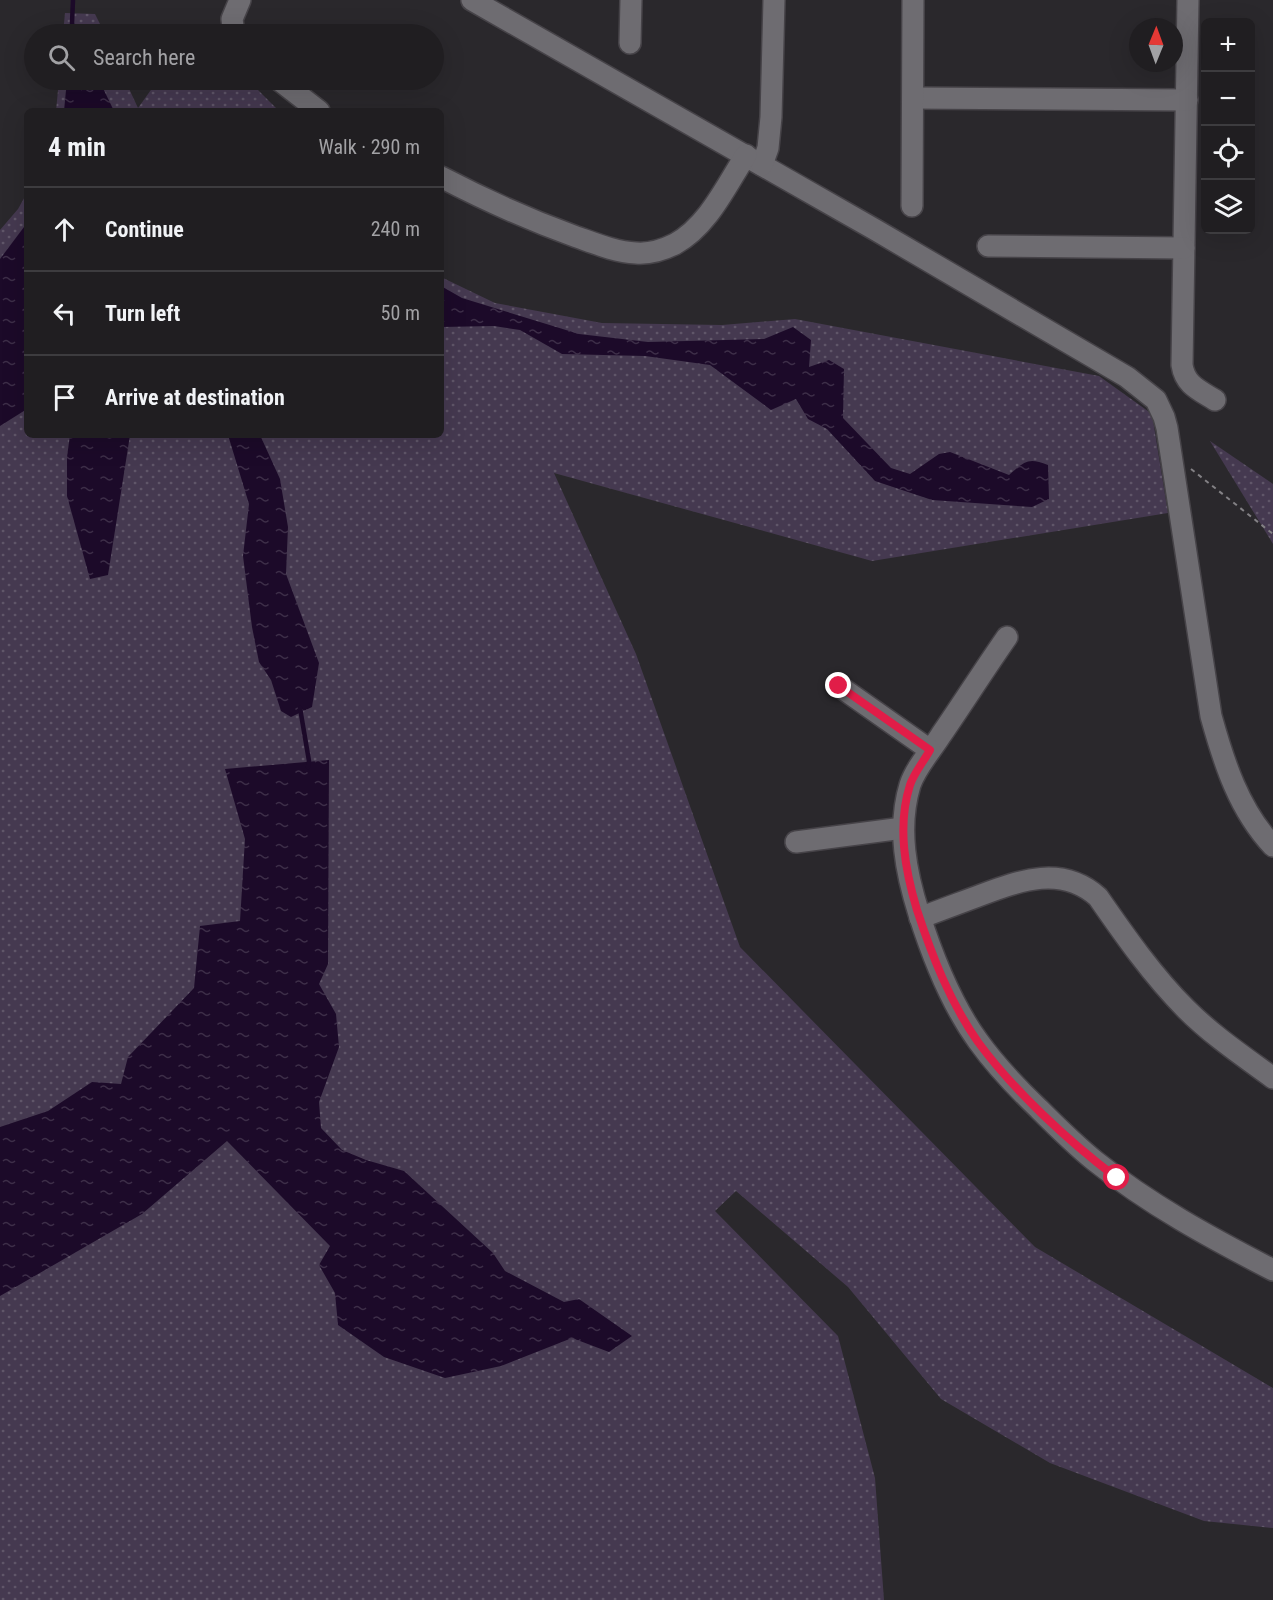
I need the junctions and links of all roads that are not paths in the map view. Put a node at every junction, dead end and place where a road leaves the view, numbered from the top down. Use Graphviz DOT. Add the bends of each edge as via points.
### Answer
graph roads {
  1 [pos="240,0"];
  2 [pos="472,0"];
  3 [pos="631,0"];
  4 [pos="774,0"];
  5 [pos="913,0"];
  6 [pos="1188,0"];
  7 [pos="233,24"];
  8 [pos="630,43"];
  9 [pos="292,90"];
  10 [pos="913,98"];
  11 [pos="1186,100"];
  12 [pos="315,108"];
  13 [pos="754,160"];
  14 [pos="444,179"];
  15 [pos="912,206"];
  16 [pos="988,246"];
  17 [pos="1184,248"];
  18 [pos="1215,400"];
  19 [pos="1007,637"];
  20 [pos="839,686"];
  21 [pos="930,750"];
  22 [pos="903,828"];
  23 [pos="796,842"];
  24 [pos="1273,846"];
  25 [pos="920,918"];
  26 [pos="1273,1078"];
  27 [pos="1273,1270"];
  1 -- 7 [label="street"];
  2 -- 13 [label="street"];
  3 -- 8 [label="street"];
  4 -- 13 [label="street" via="767,153"];
  5 -- 10 [label="street"];
  6 -- 11 [label="street"];
  9 -- 12 [label="street"];
  10 -- 11 [label="street"];
  10 -- 15 [label="street"];
  11 -- 17 [label="street"];
  13 -- 14 [label="street" via="689,233 676,243 635,253 532,221"];
  13 -- 24 [label="street" via="1024,316 1140,386 1156,400 1171,451 1211,716 1242,804"];
  16 -- 17 [label="street"];
  17 -- 18 [label="street" via="1184,376 1189,384"];
  19 -- 21 [label="street"];
  20 -- 21 [label="street"];
  21 -- 22 [label="street" via="911,783"];
  22 -- 23 [label="street"];
  22 -- 25 [label="street" via="908,874"];
  25 -- 26 [label="street" via="1027,879 1075,882 1098,897 1150,968 1188,1011"];
  25 -- 27 [label="street" via="967,1024 994,1062 1039,1109 1087,1155 1144,1198"];
}
